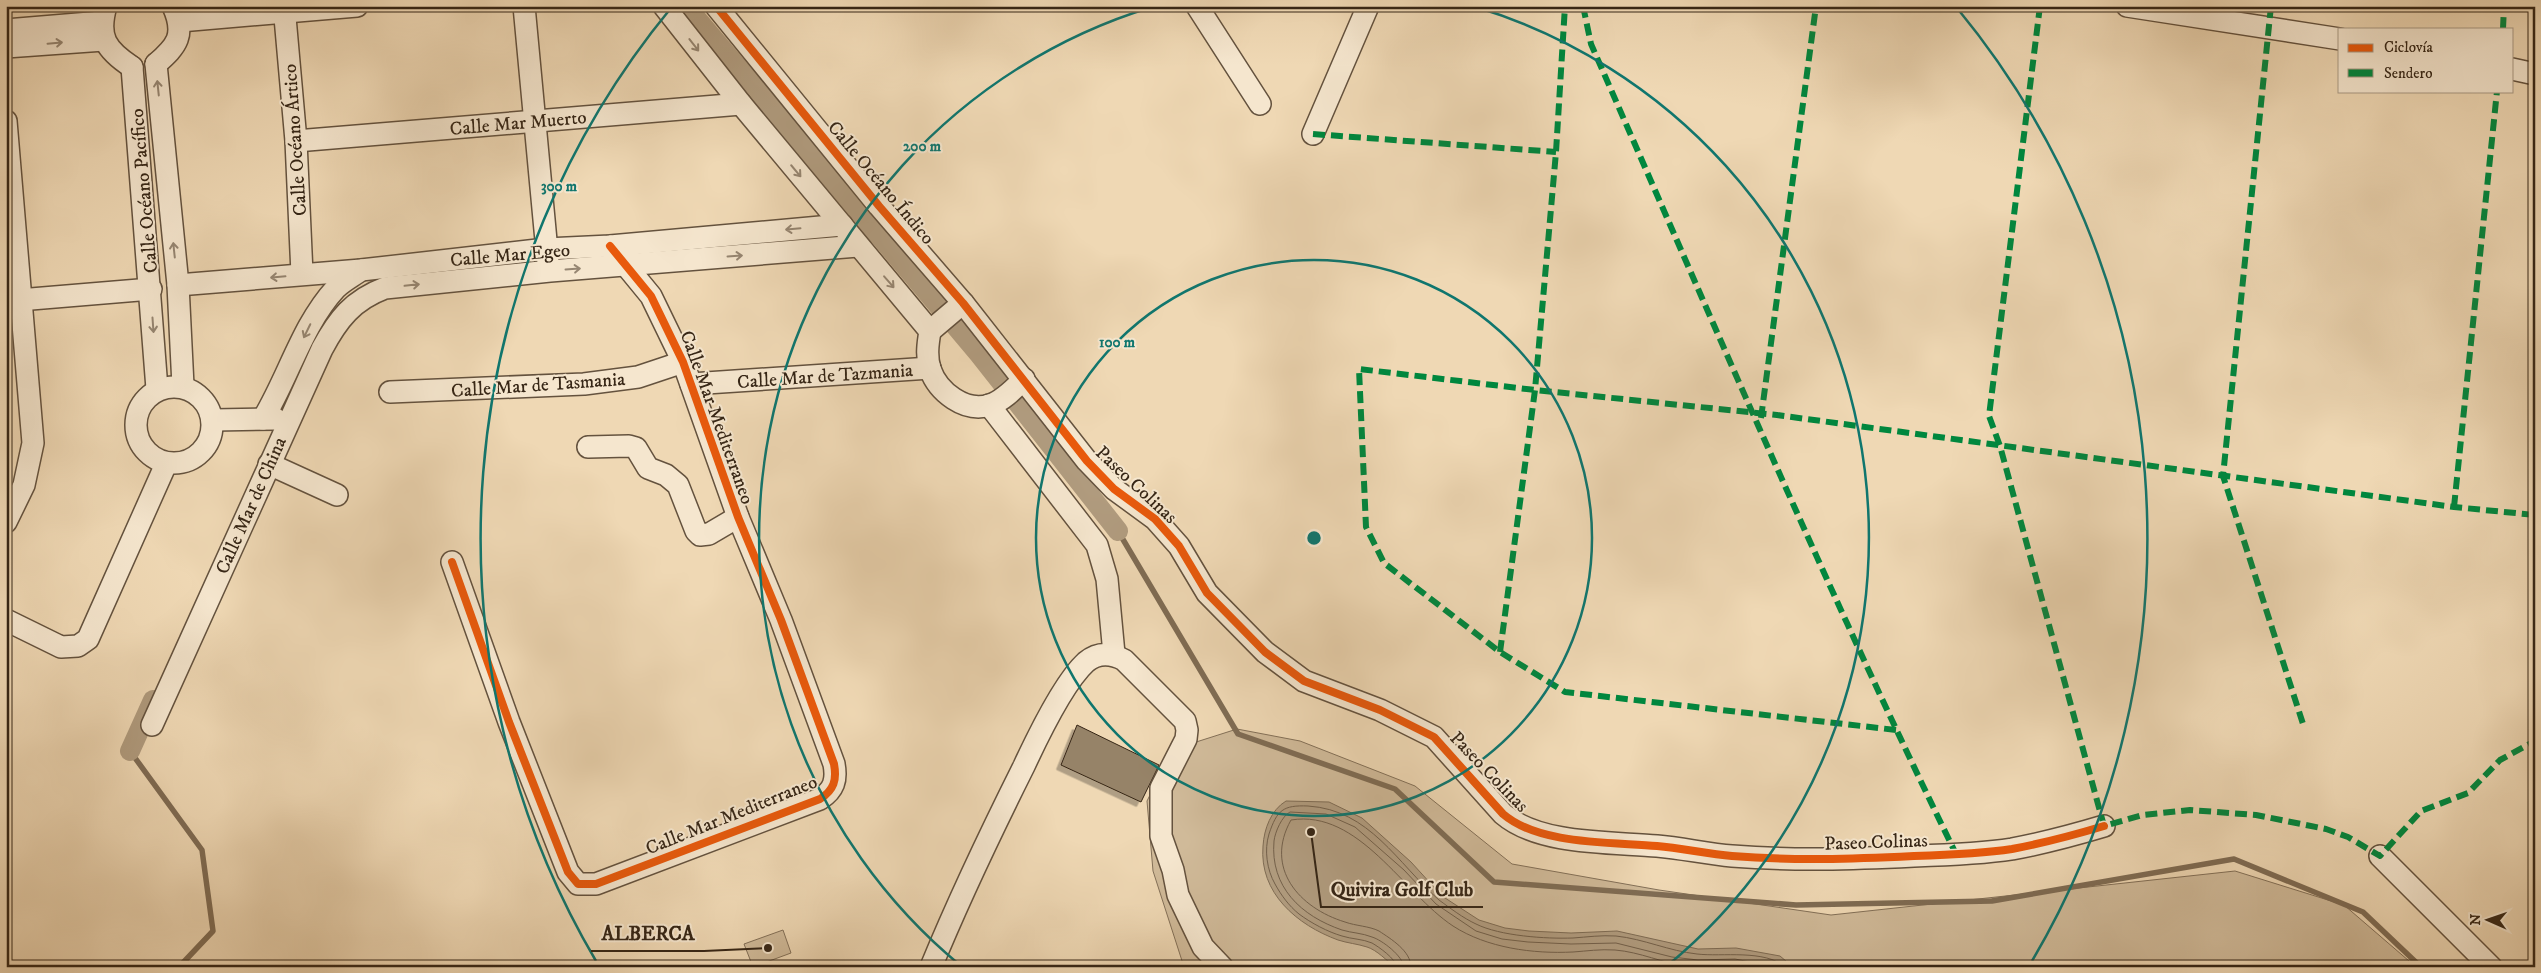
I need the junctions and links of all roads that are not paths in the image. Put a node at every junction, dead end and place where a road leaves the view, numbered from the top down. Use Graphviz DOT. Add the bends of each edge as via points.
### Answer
graph roads {
  1 [pos="357,6"];
  2 [pos="524,6"];
  3 [pos="664,6"];
  4 [pos="716,6"];
  5 [pos="1197,6"];
  6 [pos="1368,6"];
  7 [pos="2127,6"];
  8 [pos="284,9"];
  9 [pos="177,14"];
  10 [pos="104,22"];
  11 [pos="6,30"];
  12 [pos="2338,39"];
  13 [pos="6,48"];
  14 [pos="156,64"];
  15 [pos="132,67"];
  16 [pos="2514,69"];
  17 [pos="2535,74"];
  18 [pos="741,104"];
  19 [pos="1260,104"];
  20 [pos="6,121"];
  21 [pos="534,122"];
  22 [pos="1313,134"];
  23 [pos="296,141"];
  24 [pos="842,226"];
  25 [pos="610,246"];
  26 [pos="858,246"];
  27 [pos="548,260"];
  28 [pos="628,265"];
  29 [pos="361,270"];
  30 [pos="302,274"];
  31 [pos="178,285"];
  32 [pos="151,289"];
  33 [pos="364,296"];
  34 [pos="14,300"];
  35 [pos="946,317"];
  36 [pos="683,362"];
  37 [pos="930,368"];
  38 [pos="691,384"];
  39 [pos="182,386"];
  40 [pos="158,389"];
  41 [pos="390,392"];
  42 [pos="1008,392"];
  43 [pos="264,419"];
  44 [pos="288,419"];
  45 [pos="214,420"];
  46 [pos="588,447"];
  47 [pos="166,464"];
  48 [pos="269,464"];
  49 [pos="337,495"];
  50 [pos="738,517"];
  51 [pos="6,522"];
  52 [pos="452,562"];
  53 [pos="6,620"];
  54 [pos="1114,654"];
  55 [pos="152,725"];
  56 [pos="2104,826"];
  57 [pos="2380,856"];
  58 [pos="931,967"];
  59 [pos="1222,967"];
  60 [pos="2491,967"];
  1 -- 8 [label="street"];
  2 -- 21 [label="street"];
  3 -- 18 [label="street, Calle Océano Índico, one-way"];
  4 -- 35 [label="street, Calle Océano Índico" via="879,206"];
  5 -- 19 [label="street"];
  6 -- 22 [label="street"];
  7 -- 12 [label="street"];
  8 -- 9 [label="street"];
  8 -- 23 [label="street, Calle Océano Ártico"];
  9 -- 14 [label="street" via="176,47"];
  10 -- 11 [label="street"];
  13 -- 10 [label="street, one-way"];
  10 -- 15 [label="street" via="115,56"];
  14 -- 15 [label="street"];
  31 -- 14 [label="street, Calle Océano Pacífico, one-way"];
  15 -- 32 [label="street, Calle Océano Pacífico"];
  16 -- 17 [label="street"];
  18 -- 21 [label="street, Calle Mar Muerto"];
  18 -- 24 [label="street, Calle Océano Índico, one-way"];
  20 -- 34 [label="street"];
  21 -- 23 [label="street, Calle Mar Muerto"];
  21 -- 27 [label="street"];
  23 -- 30 [label="street, Calle Océano Ártico"];
  24 -- 25 [label="street, Calle Mar Egeo, one-way"];
  24 -- 26 [label="street, Calle Océano Índico"];
  25 -- 27 [label="street, Calle Mar Egeo"];
  25 -- 28 [label="street, Calle Mar Mediterraneo"];
  28 -- 26 [label="street, Calle Mar Egeo, one-way"];
  26 -- 35 [label="street, Calle Océano Índico, one-way"];
  27 -- 28 [label="street, Calle Mar Egeo, one-way"];
  27 -- 29 [label="street, Calle Mar Egeo"];
  33 -- 27 [label="street, Calle Mar Egeo, one-way" via="385,288"];
  28 -- 36 [label="street, Calle Mar Mediterraneo" via="651,296"];
  29 -- 30 [label="street, Calle Mar Egeo"];
  29 -- 43 [label="street, Calle Mar de China, one-way" via="337,287 312,320"];
  30 -- 31 [label="street, Calle Mar Egeo, one-way"];
  31 -- 39 [label="street, Calle Océano Pacífico"];
  32 -- 34 [label="street"];
  32 -- 40 [label="street, Calle Océano Pacífico, one-way"];
  33 -- 44 [label="street, Calle Mar de China" via="333,329"];
  34 -- 51 [label="street" via="33,443 24,485"];
  35 -- 37 [label="street" via="928,345"];
  35 -- 42 [label="street, Calle Océano Índico"];
  36 -- 38 [label="street, Calle Mar Mediterraneo"];
  36 -- 41 [label="street, Calle Mar de Tasmania" via="638,377 584,384"];
  37 -- 38 [label="street, Calle Mar de Tazmania"];
  37 -- 42 [label="street" via="939,384 954,399 974,406"];
  38 -- 50 [label="street, Calle Mar Mediterraneo"];
  39 -- 40 [label="street"];
  39 -- 45 [label="street" via="204,398"];
  40 -- 47 [label="street" via="140,406 135,429 145,451"];
  42 -- 54 [label="street" via="1096,545 1107,578"];
  42 -- 56 [label="street, Paseo Colinas" via="1088,461 1114,489 1155,519 1188,558 1208,593 1265,652 1304,681 1380,710 1434,737 1516,825 1534,832 1576,839 1730,856 1828,859 2010,849"];
  43 -- 44 [label="street"];
  43 -- 45 [label="street"];
  44 -- 48 [label="street, Calle Mar de China"];
  45 -- 47 [label="street" via="209,444 196,456 190,461"];
  46 -- 50 [label="street" via="636,448 648,468 666,475 678,486 700,535 709,534"];
  47 -- 53 [label="street" via="88,639 78,646 61,647"];
  48 -- 49 [label="street"];
  48 -- 55 [label="street, Calle Mar de China"];
  50 -- 52 [label="street, Calle Mar Mediterraneo" via="781,620 834,764 832,790 820,799 596,884 578,884 568,872"];
  54 -- 58 [label="street" via="1095,656 1086,662 1045,723"];
  54 -- 59 [label="street" via="1185,721 1186,739 1161,788 1160,836 1173,870 1178,895 1203,947"];
  57 -- 60 [label="street"];
}
